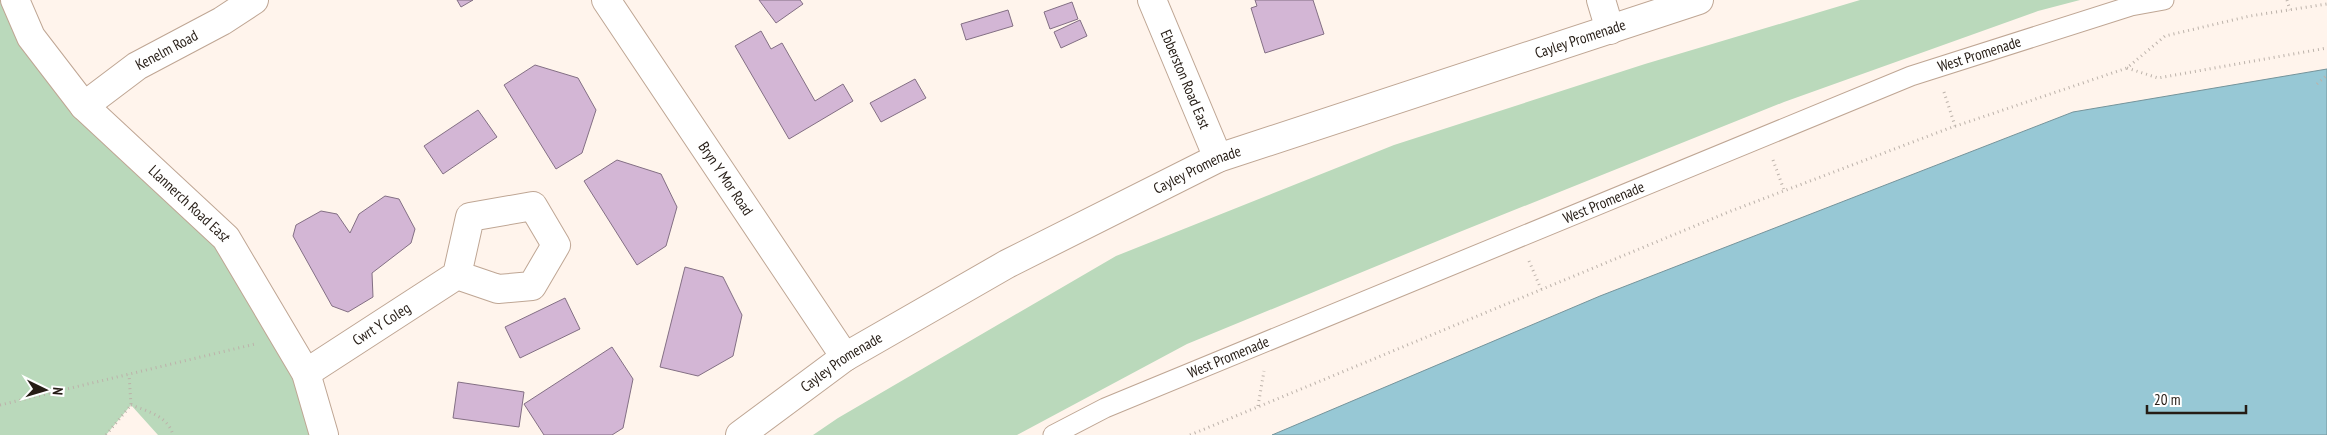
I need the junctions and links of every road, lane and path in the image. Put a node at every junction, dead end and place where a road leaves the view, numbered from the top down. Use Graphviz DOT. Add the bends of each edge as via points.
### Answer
graph roads {
  1 [pos="15,0"];
  2 [pos="254,0"];
  3 [pos="606,0"];
  4 [pos="1152,0"];
  5 [pos="1601,0"];
  6 [pos="1699,0"];
  7 [pos="2164,0"];
  8 [pos="2287,0"];
  9 [pos="2327,4"];
  10 [pos="2290,10"];
  11 [pos="1610,30"];
  12 [pos="2327,48"];
  13 [pos="1937,67"];
  14 [pos="2127,68"];
  15 [pos="2327,76"];
  16 [pos="2317,84"];
  17 [pos="84,106"];
  18 [pos="1955,126"];
  19 [pos="1218,158"];
  20 [pos="457,275"];
  21 [pos="284,337"];
  22 [pos="845,357"];
  23 [pos="306,373"];
  24 [pos="129,374"];
  25 [pos="0,405"];
  26 [pos="131,405"];
  27 [pos="106,435"];
  28 [pos="173,435"];
  29 [pos="324,435"];
  30 [pos="740,435"];
  31 [pos="1054,435"];
  32 [pos="1190,435"];
  1 -- 17 [label="street, Llannerch Road East" via="31,37"];
  2 -- 17 [label="street, Kenelm Road" via="222,21 137,66"];
  3 -- 22 [label="street, Bryn Y Mor Road"];
  4 -- 19 [label="street, Ebberston Road East"];
  5 -- 11 [label="street"];
  6 -- 11 [label="street, Cayley Promenade"];
  7 -- 13 [label="lane, West Promenade" via="2131,6"];
  8 -- 10 [label="path"];
  9 -- 10 [label="path"];
  10 -- 14 [label="path" via="2165,36"];
  11 -- 19 [label="street, Cayley Promenade"];
  12 -- 14 [label="path" via="2158,78"];
  13 -- 18 [label="path"];
  13 -- 31 [label="lane, West Promenade" via="1105,408"];
  14 -- 18 [label="path"];
  15 -- 16 [label="path"];
  17 -- 21 [label="street, Llannerch Road East" via="226,238"];
  18 -- 32 [label="path" via="1731,210"];
  19 -- 22 [label="street, Cayley Promenade" via="1007,264"];
  20 -- 23 [label="street, Cwrt Y Coleg"];
  21 -- 23 [label="street, Llannerch Road East"];
  21 -- 24 [label="path"];
  22 -- 30 [label="street, Cayley Promenade"];
  23 -- 29 [label="street, Llannerch Road East"];
  24 -- 25 [label="path"];
  24 -- 26 [label="path"];
  26 -- 27 [label="path"];
  26 -- 28 [label="path" via="157,414"];
}
